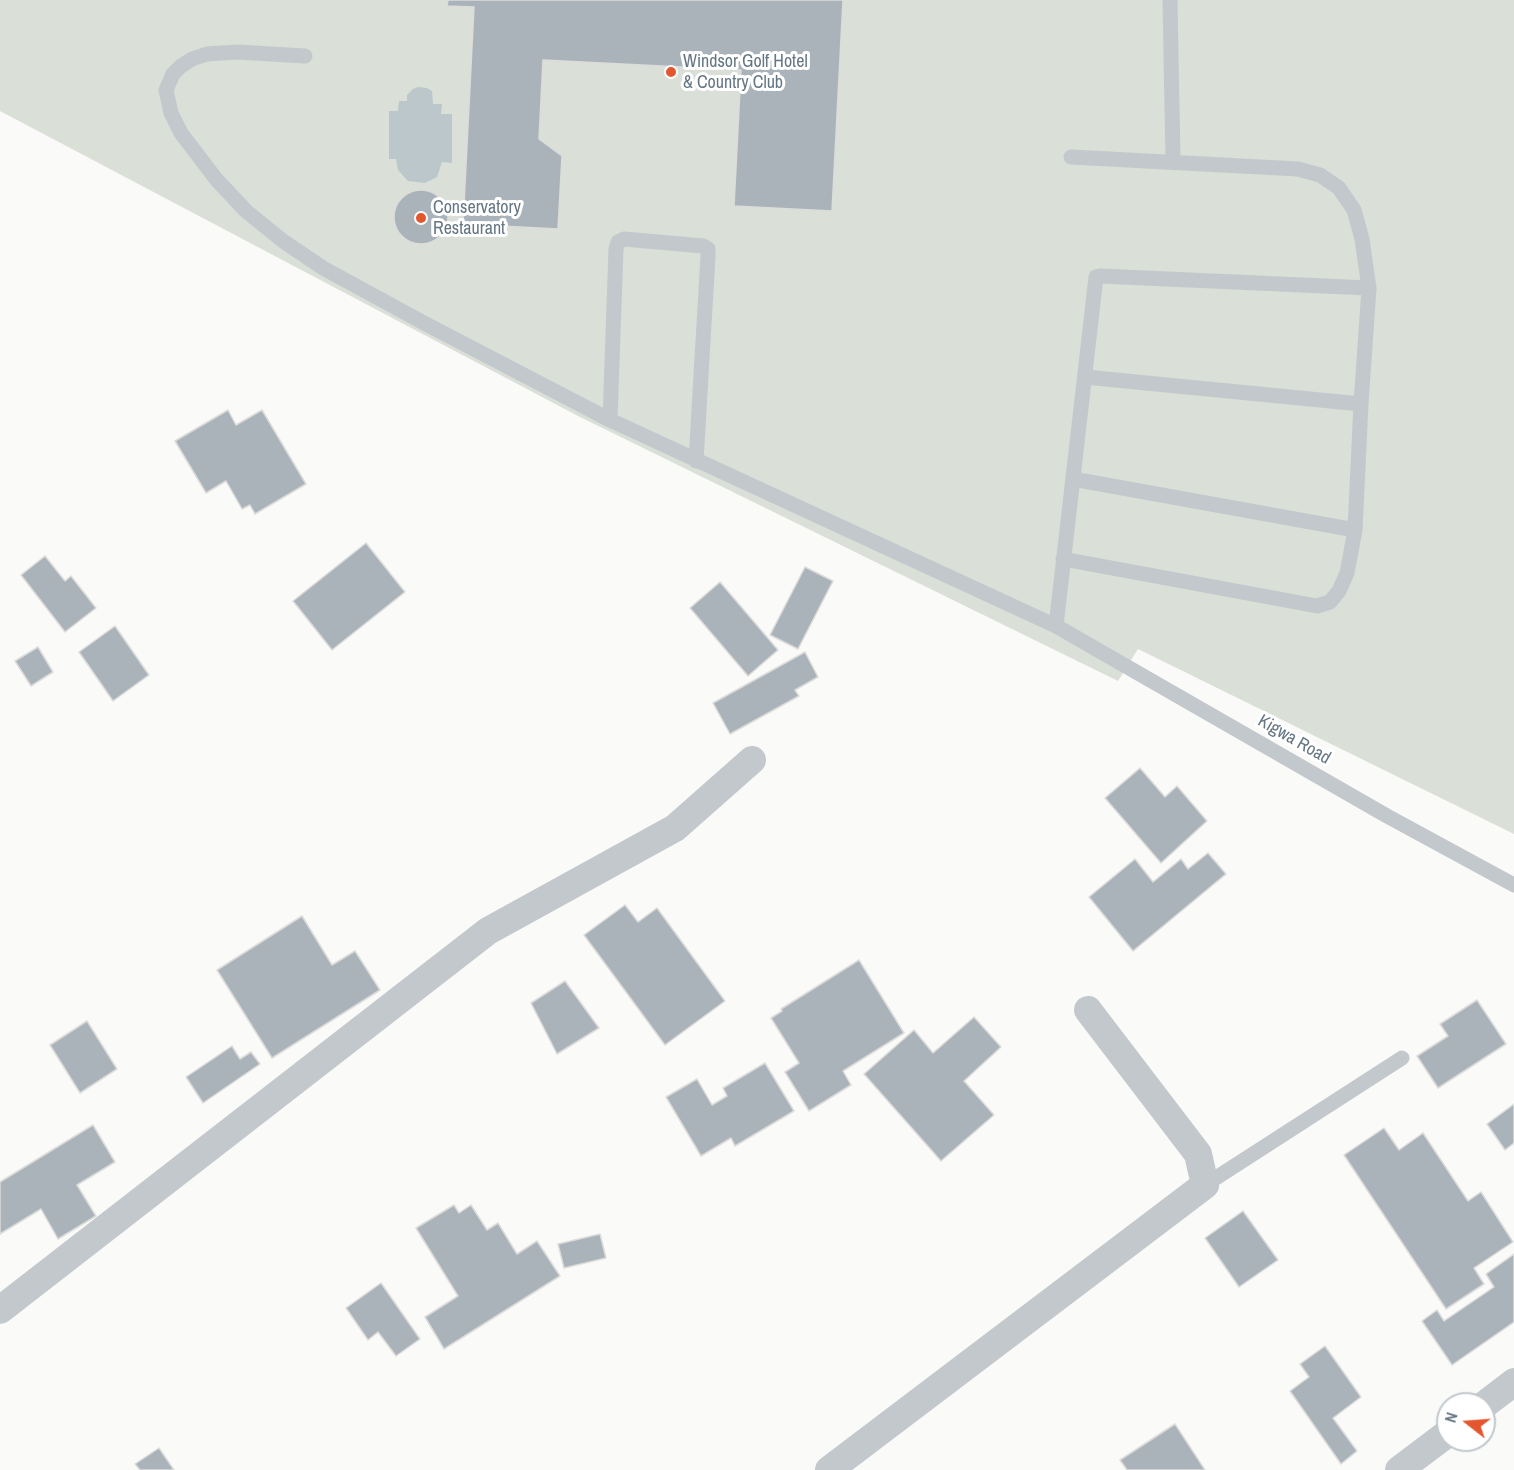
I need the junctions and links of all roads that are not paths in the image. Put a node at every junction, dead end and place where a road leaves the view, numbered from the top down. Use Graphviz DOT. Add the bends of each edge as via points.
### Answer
graph roads {
  1 [pos="1170,0"];
  2 [pos="304,56"];
  3 [pos="1071,157"];
  4 [pos="1173,161"];
  5 [pos="1369,288"];
  6 [pos="1085,377"];
  7 [pos="1361,404"];
  8 [pos="610,420"];
  9 [pos="696,460"];
  10 [pos="1073,479"];
  11 [pos="1354,530"];
  12 [pos="1063,559"];
  13 [pos="1056,626"];
  14 [pos="752,760"];
  15 [pos="1514,885"];
  16 [pos="1088,1010"];
  17 [pos="1402,1058"];
  18 [pos="1205,1185"];
  19 [pos="0,1310"];
  20 [pos="1514,1382"];
  21 [pos="1496,1396"];
  22 [pos="1436,1441"];
  23 [pos="828,1470"];
  24 [pos="1399,1470"];
  1 -- 4 [label="lane"];
  2 -- 8 [label="lane, Kigwa Road" via="207,54 192,59 173,74 166,90 171,113 180,133 216,179 246,211 323,268"];
  3 -- 4 [label="lane"];
  4 -- 5 [label="lane" via="1298,169 1339,188 1354,210"];
  5 -- 6 [label="lane" via="1100,276 1094,282"];
  5 -- 7 [label="lane"];
  6 -- 7 [label="lane"];
  6 -- 10 [label="lane"];
  7 -- 11 [label="lane"];
  8 -- 9 [label="lane, Kigwa Road"];
  8 -- 9 [label="lane" via="618,243 624,239 703,246 708,249 708,256"];
  9 -- 13 [label="lane, Kigwa Road"];
  10 -- 11 [label="lane"];
  10 -- 12 [label="lane"];
  11 -- 12 [label="lane" via="1347,573 1339,591 1330,602 1317,606"];
  12 -- 13 [label="lane"];
  13 -- 15 [label="lane, Kigwa Road"];
  14 -- 19 [label="street" via="675,828 488,930"];
  16 -- 18 [label="street" via="1198,1154"];
  17 -- 18 [label="lane"];
  18 -- 23 [label="street"];
  20 -- 21 [label="street"];
  22 -- 24 [label="street"];
}
